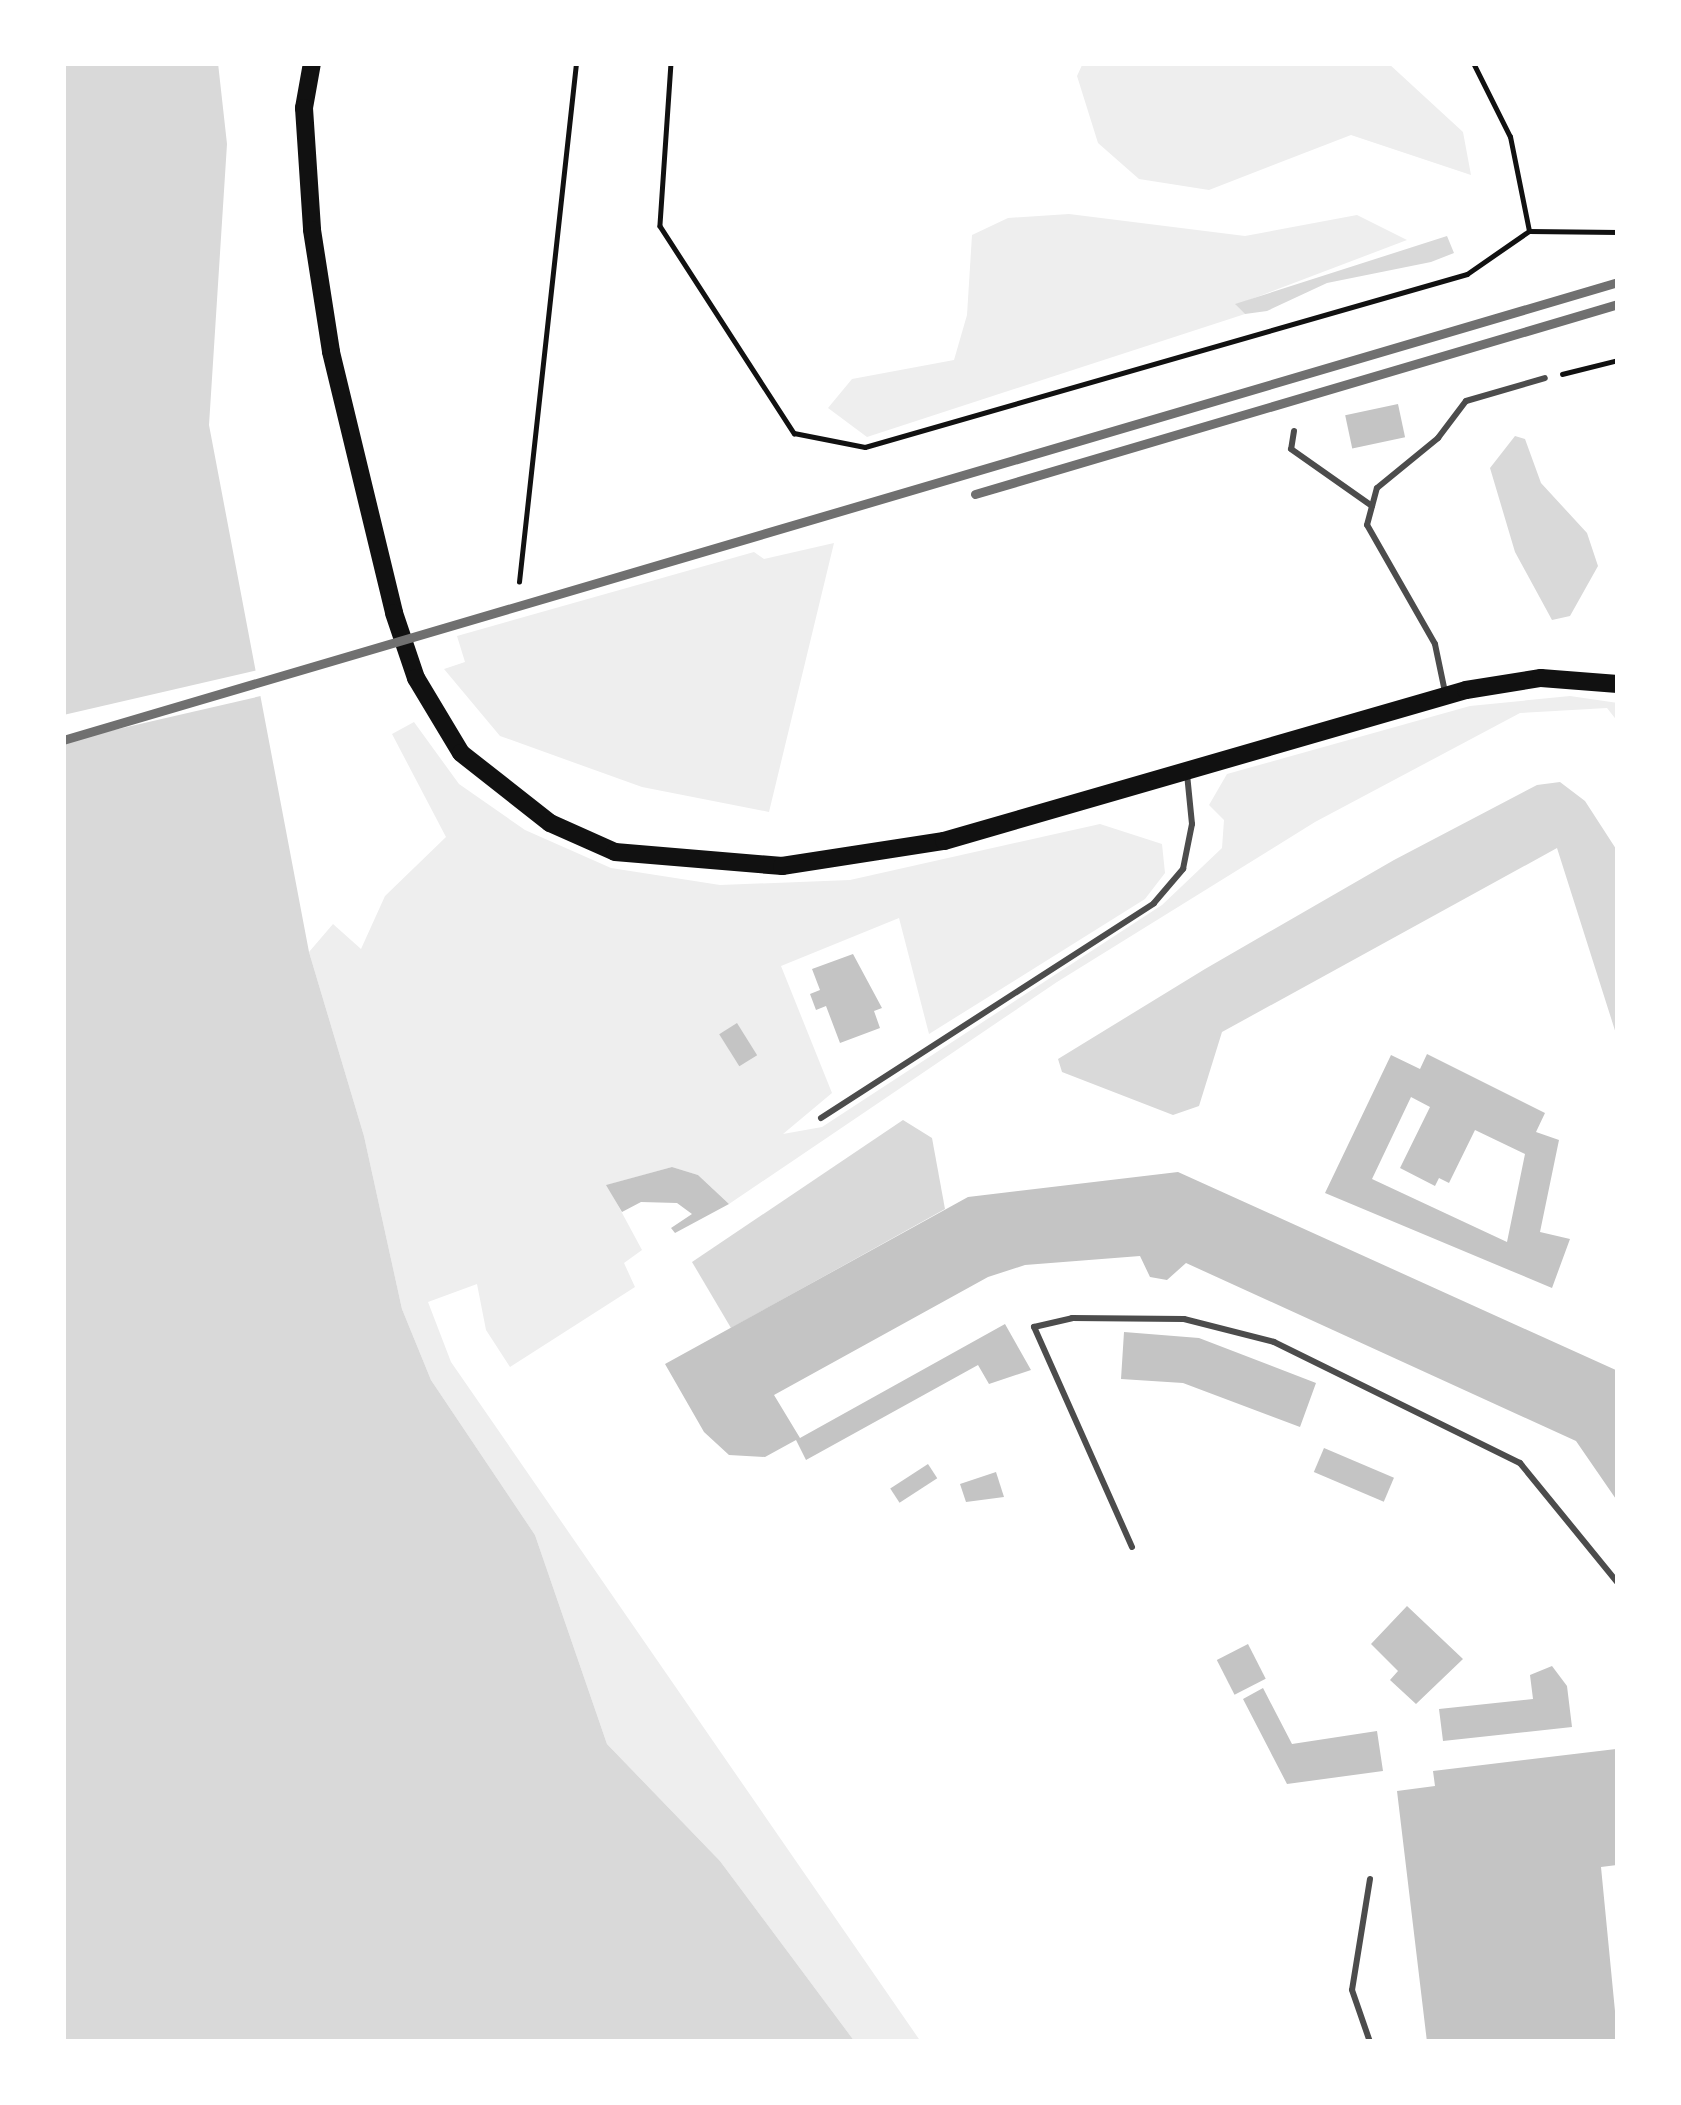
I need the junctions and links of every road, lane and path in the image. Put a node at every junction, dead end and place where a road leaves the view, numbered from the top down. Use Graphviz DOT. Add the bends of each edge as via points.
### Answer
graph roads {
  1 [pos="312,63"];
  2 [pos="576,63"];
  3 [pos="670,63"];
  4 [pos="1473,63"];
  5 [pos="1529,231"];
  6 [pos="1618,232"];
  7 [pos="1618,360"];
  8 [pos="1545,378"];
  9 [pos="1294,431"];
  10 [pos="1372,506"];
  11 [pos="519,582"];
  12 [pos="1618,684"];
  13 [pos="1446,696"];
  14 [pos="1187,771"];
  15 [pos="820,1118"];
  16 [pos="1132,1547"];
  17 [pos="1618,1583"];
  18 [pos="1370,1879"];
  19 [pos="1370,2042"];
  1 -- 14 [label="main road" via="304,108 312,230 367,510 416,678 461,753 499,791 615,852 782,866 944,842"];
  2 -- 11 [label="path"];
  3 -- 5 [label="path" via="660,226 794,433 865,447 1468,274"];
  4 -- 5 [label="path" via="1510,137"];
  5 -- 6 [label="path"];
  7 -- 8 [label="path"];
  8 -- 10 [label="lane" via="1466,401 1438,438 1377,488"];
  9 -- 10 [label="lane" via="1291,448"];
  10 -- 13 [label="lane" via="1367,525 1435,644"];
  12 -- 13 [label="main road" via="1541,678"];
  13 -- 14 [label="main road"];
  14 -- 15 [label="lane" via="1192,824 1183,868 1154,903"];
  16 -- 17 [label="lane" via="1034,1327 1072,1318 1184,1319 1274,1342 1520,1463"];
  18 -- 19 [label="lane" via="1352,1990"];
}
